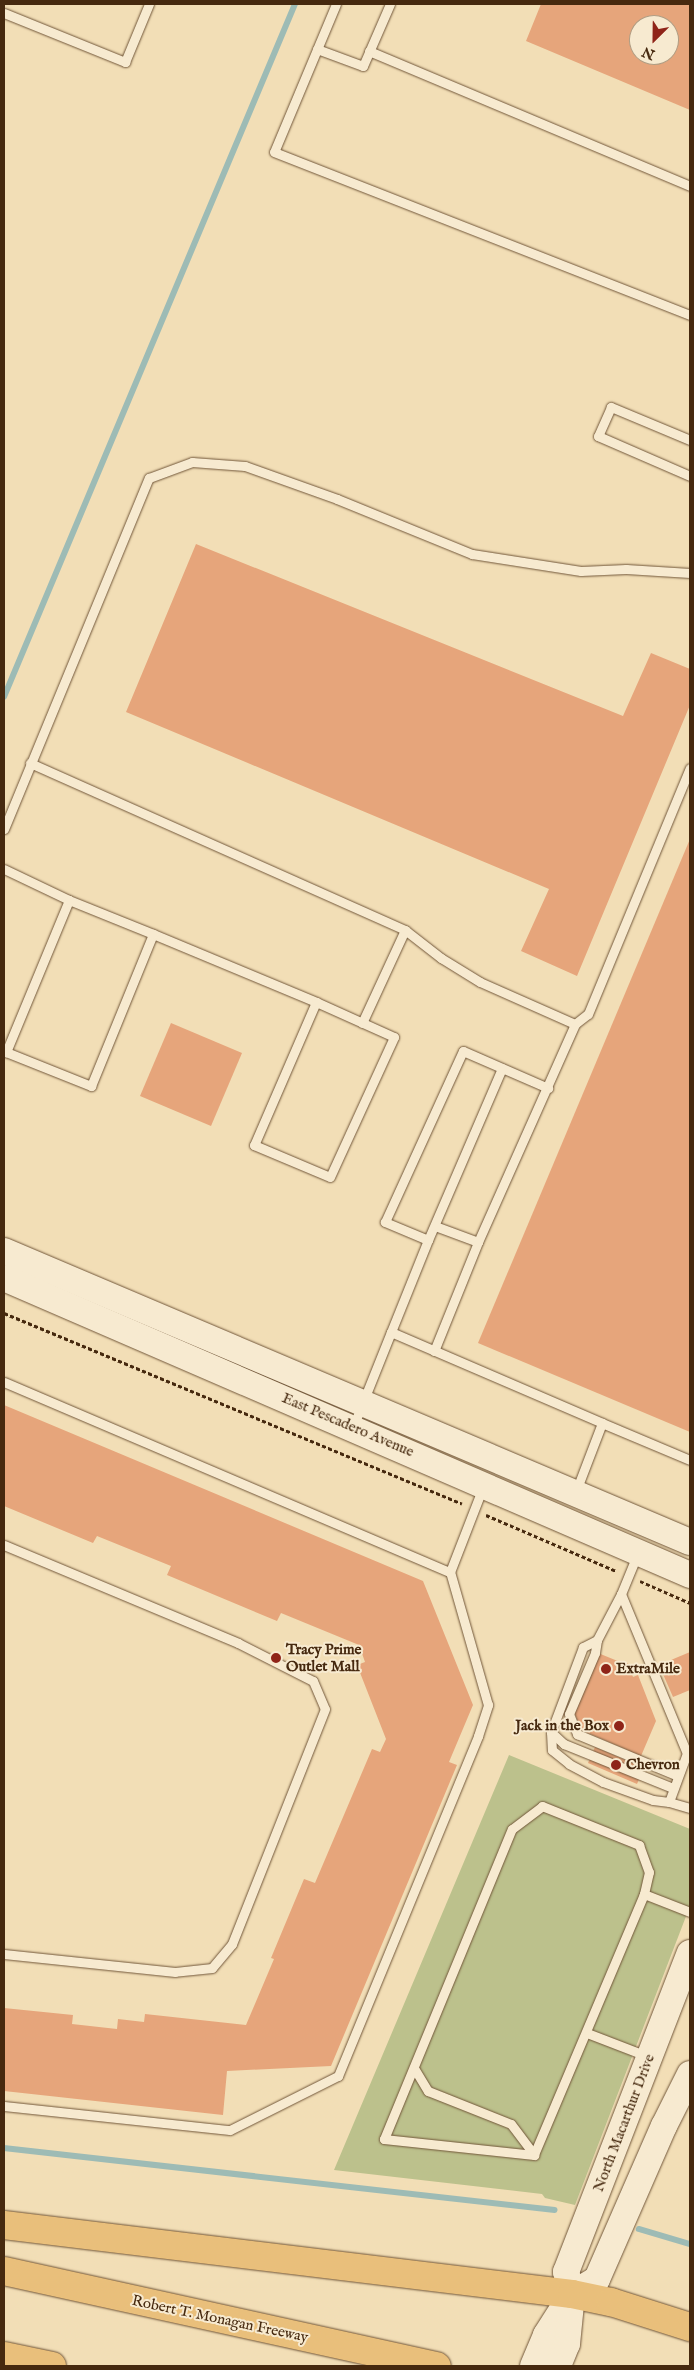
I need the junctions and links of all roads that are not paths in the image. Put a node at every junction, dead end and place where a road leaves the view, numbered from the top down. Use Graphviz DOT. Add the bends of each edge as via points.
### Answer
graph roads {
  1 [pos="149,4"];
  2 [pos="336,4"];
  3 [pos="390,4"];
  4 [pos="4,13"];
  5 [pos="317,49"];
  6 [pos="369,51"];
  7 [pos="690,186"];
  8 [pos="690,315"];
  9 [pos="690,440"];
  10 [pos="690,476"];
  11 [pos="690,573"];
  12 [pos="30,763"];
  13 [pos="690,768"];
  14 [pos="4,829"];
  15 [pos="4,869"];
  16 [pos="69,900"];
  17 [pos="404,930"];
  18 [pos="154,934"];
  19 [pos="316,1002"];
  20 [pos="362,1023"];
  21 [pos="575,1024"];
  22 [pos="502,1068"];
  23 [pos="548,1088"];
  24 [pos="435,1226"];
  25 [pos="428,1240"];
  26 [pos="478,1242"];
  27 [pos="4,1250"];
  28 [pos="4,1278"];
  29 [pos="391,1332"];
  30 [pos="434,1351"];
  31 [pos="4,1382"];
  32 [pos="363,1402"];
  33 [pos="602,1424"];
  34 [pos="353,1428"];
  35 [pos="690,1460"];
  36 [pos="484,1485"];
  37 [pos="574,1493"];
  38 [pos="690,1542"];
  39 [pos="4,1545"];
  40 [pos="638,1553"];
  41 [pos="450,1572"];
  42 [pos="690,1575"];
  43 [pos="621,1594"];
  44 [pos="597,1640"];
  45 [pos="551,1732"];
  46 [pos="678,1776"];
  47 [pos="672,1788"];
  48 [pos="669,1802"];
  49 [pos="690,1808"];
  50 [pos="644,1894"];
  51 [pos="690,1912"];
  52 [pos="690,1953"];
  53 [pos="4,1954"];
  54 [pos="586,2033"];
  55 [pos="650,2057"];
  56 [pos="414,2068"];
  57 [pos="690,2074"];
  58 [pos="4,2106"];
  59 [pos="534,2155"];
  60 [pos="4,2225"];
  61 [pos="4,2271"];
  62 [pos="572,2294"];
  63 [pos="690,2327"];
  64 [pos="4,2356"];
  65 [pos="52,2366"];
  66 [pos="437,2366"];
  67 [pos="533,2366"];
  68 [pos="558,2366"];
  1 -- 4 [label="lane" via="125,62"];
  2 -- 5 [label="lane"];
  3 -- 6 [label="lane"];
  5 -- 6 [label="lane" via="363,66"];
  5 -- 8 [label="lane" via="274,152"];
  6 -- 7 [label="lane"];
  9 -- 10 [label="lane" via="611,407 598,436"];
  11 -- 12 [label="lane" via="626,569 581,572 472,554 245,466 192,462 149,478"];
  12 -- 14 [label="lane"];
  12 -- 17 [label="lane"];
  13 -- 21 [label="lane" via="588,1014"];
  15 -- 16 [label="lane"];
  16 -- 18 [label="lane"];
  16 -- 18 [label="lane" via="6,1052 91,1086"];
  17 -- 20 [label="lane"];
  17 -- 21 [label="lane" via="480,982"];
  18 -- 19 [label="lane"];
  19 -- 20 [label="lane"];
  19 -- 20 [label="lane" via="254,1145 330,1177 394,1037"];
  21 -- 23 [label="lane"];
  22 -- 23 [label="lane"];
  22 -- 24 [label="lane"];
  22 -- 25 [label="lane" via="463,1051 385,1222"];
  23 -- 26 [label="lane"];
  24 -- 25 [label="lane"];
  24 -- 26 [label="lane"];
  25 -- 29 [label="lane"];
  26 -- 30 [label="lane"];
  27 -- 32 [label="street, East Pescadero Avenue"];
  28 -- 34 [label="street, East Pescadero Avenue"];
  29 -- 30 [label="lane"];
  29 -- 32 [label="lane"];
  30 -- 33 [label="lane"];
  31 -- 41 [label="lane"];
  32 -- 34 [label="lane"];
  32 -- 37 [label="street, East Pescadero Avenue"];
  33 -- 35 [label="lane"];
  33 -- 37 [label="lane"];
  34 -- 36 [label="street, East Pescadero Avenue"];
  36 -- 40 [label="street, East Pescadero Avenue"];
  36 -- 41 [label="lane"];
  37 -- 38 [label="street, East Pescadero Avenue"];
  39 -- 53 [label="lane" via="238,1643 313,1681 325,1709 232,1944 212,1968 175,1972"];
  40 -- 42 [label="street, East Pescadero Avenue"];
  40 -- 43 [label="lane"];
  41 -- 58 [label="lane" via="488,1705 338,2076 230,2130"];
  43 -- 44 [label="lane"];
  43 -- 46 [label="lane" via="688,1753"];
  44 -- 45 [label="lane" via="583,1647"];
  44 -- 46 [label="lane" via="595,1653 569,1714 577,1734"];
  45 -- 47 [label="lane" via="564,1744"];
  45 -- 48 [label="lane" via="552,1750 569,1764 628,1792"];
  46 -- 47 [label="lane"];
  47 -- 48 [label="lane"];
  48 -- 49 [label="lane"];
  50 -- 51 [label="lane"];
  50 -- 54 [label="lane"];
  50 -- 56 [label="lane" via="649,1872 638,1845 542,1806 512,1829"];
  52 -- 55 [label="street, North Macarthur Drive"];
  54 -- 55 [label="lane"];
  54 -- 59 [label="lane"];
  55 -- 62 [label="street, North Macarthur Drive" via="566,2272"];
  56 -- 59 [label="lane" via="428,2092 511,2124"];
  56 -- 59 [label="lane" via="384,2139"];
  57 -- 62 [label="street" via="636,2186 597,2279"];
  60 -- 62 [label="highway"];
  61 -- 66 [label="highway, Robert T. Monagan Freeway"];
  62 -- 63 [label="highway" via="612,2302"];
  62 -- 67 [label="street" via="546,2335"];
  62 -- 68 [label="street, North Macarthur Drive" via="567,2344"];
  64 -- 65 [label="highway"];
}
